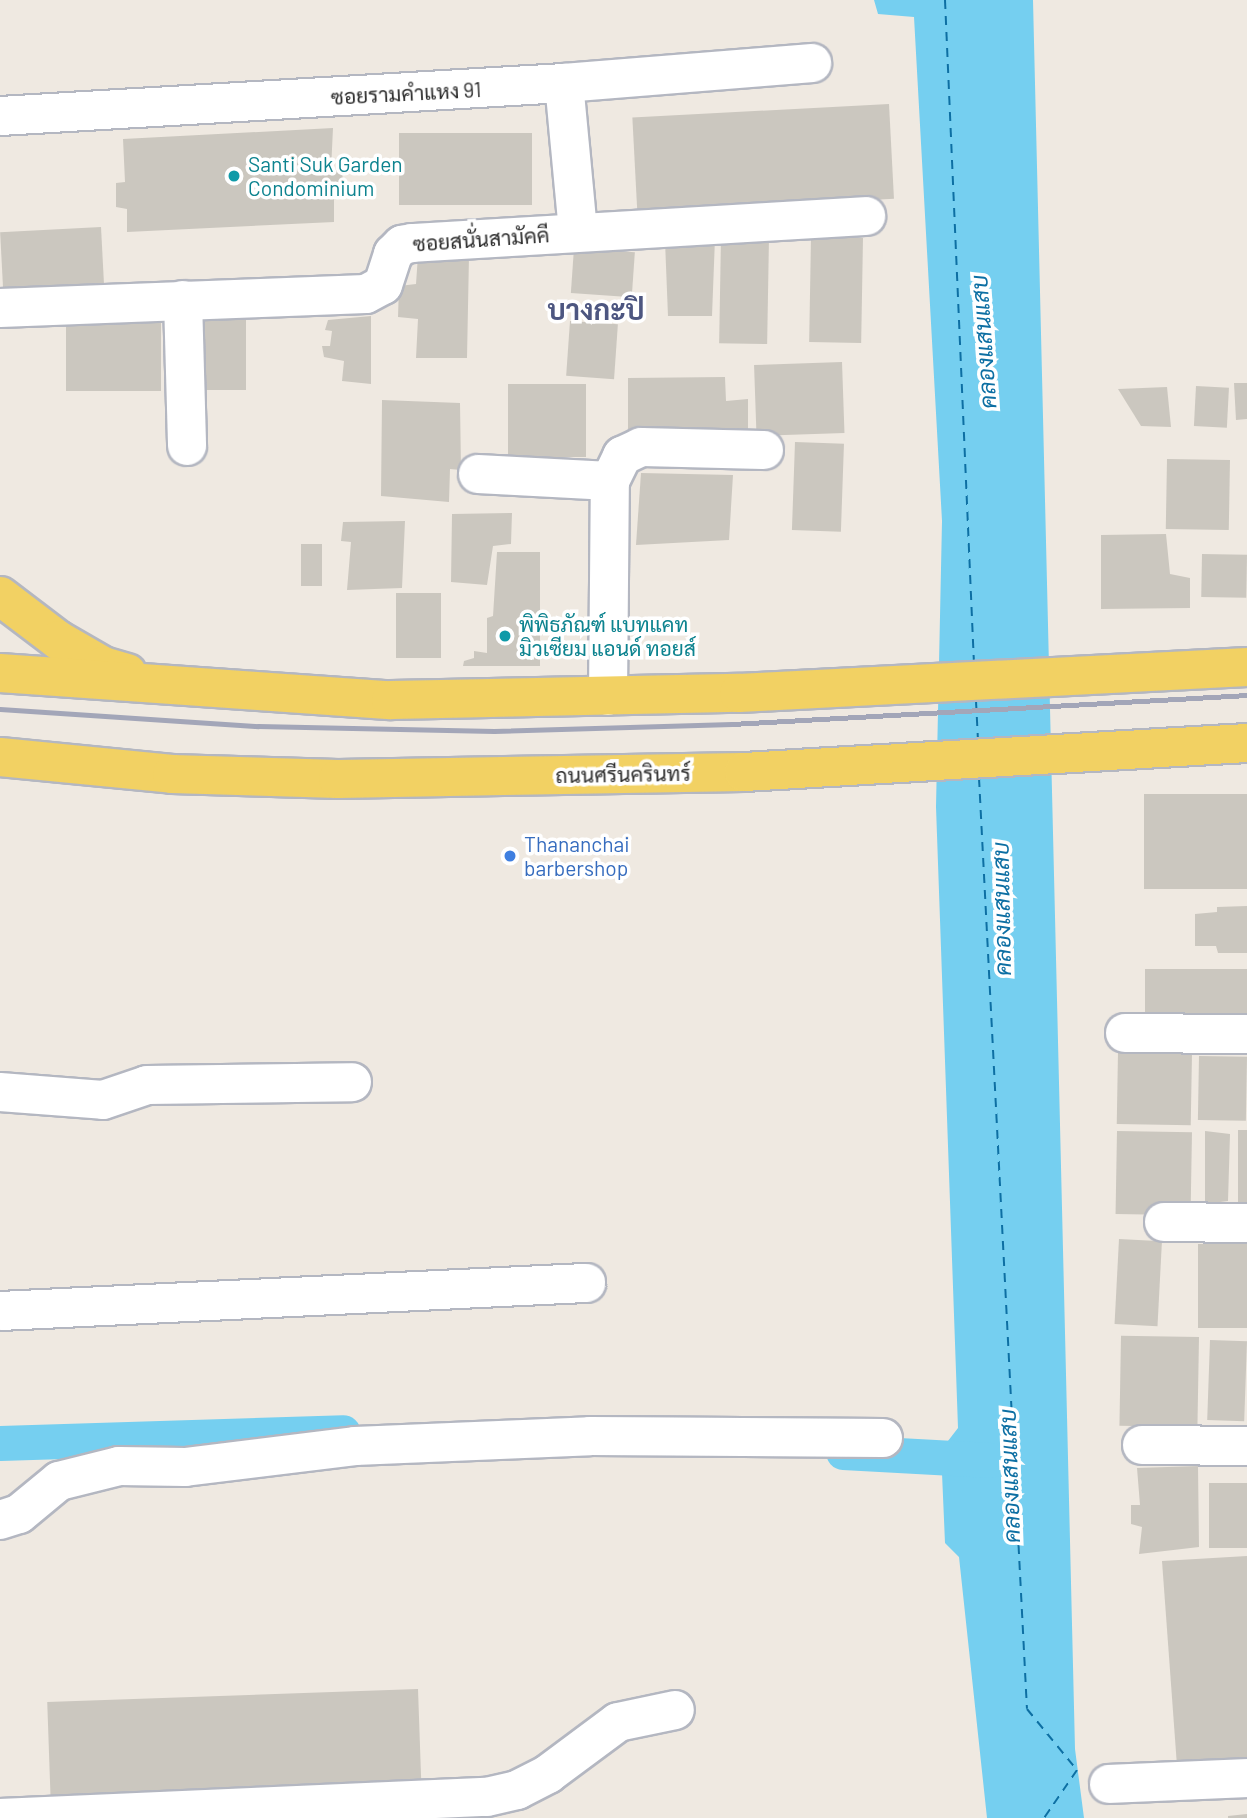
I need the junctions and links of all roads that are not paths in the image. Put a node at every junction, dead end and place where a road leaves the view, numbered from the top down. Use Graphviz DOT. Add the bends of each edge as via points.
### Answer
graph roads {
  1 [pos="812,63"];
  2 [pos="565,83"];
  3 [pos="0,116"];
  4 [pos="866,216"];
  5 [pos="578,232"];
  6 [pos="183,300"];
  7 [pos="0,308"];
  8 [pos="187,446"];
  9 [pos="764,450"];
  10 [pos="478,474"];
  11 [pos="610,481"];
  12 [pos="0,596"];
  13 [pos="1247,667"];
  14 [pos="0,673"];
  15 [pos="169,686"];
  16 [pos="608,696"];
  17 [pos="1247,743"];
  18 [pos="3,758"];
  19 [pos="1125,1033"];
  20 [pos="1247,1034"];
  21 [pos="352,1082"];
  22 [pos="0,1092"];
  23 [pos="1164,1222"];
  24 [pos="1247,1223"];
  25 [pos="586,1283"];
  26 [pos="0,1311"];
  27 [pos="883,1438"];
  28 [pos="1142,1445"];
  29 [pos="1247,1446"];
  30 [pos="0,1520"];
  31 [pos="675,1710"];
  32 [pos="1247,1778"];
  33 [pos="1109,1784"];
  34 [pos="0,1818"];
  1 -- 2 [label="street, ซอยรามคำแหง 91"];
  2 -- 3 [label="street, ซอยรามคำแหง 91"];
  2 -- 5 [label="street"];
  4 -- 5 [label="street, ซอยสนั่นสามัคคี"];
  5 -- 6 [label="street, ซอยสนั่นสามัคคี" via="402,245 393,254 383,285 366,294"];
  6 -- 7 [label="street, ซอยสนั่นสามัคคี"];
  6 -- 8 [label="street"];
  9 -- 11 [label="street" via="641,447 622,456"];
  10 -- 11 [label="street"];
  11 -- 16 [label="street"];
  12 -- 15 [label="main road" via="58,640 103,666"];
  13 -- 16 [label="main road"];
  14 -- 15 [label="main road"];
  15 -- 16 [label="main road" via="391,700"];
  17 -- 18 [label="main road, ถนนศรีนครินทร์" via="744,772 338,779 172,774"];
  19 -- 20 [label="street"];
  21 -- 22 [label="street" via="147,1085 103,1100"];
  23 -- 24 [label="street"];
  25 -- 26 [label="street"];
  27 -- 30 [label="street" via="590,1436 355,1446 185,1467 119,1466 59,1481 19,1514"];
  28 -- 29 [label="street"];
  31 -- 34 [label="street" via="618,1722 548,1774 517,1790 487,1797"];
  32 -- 33 [label="street"];
}
